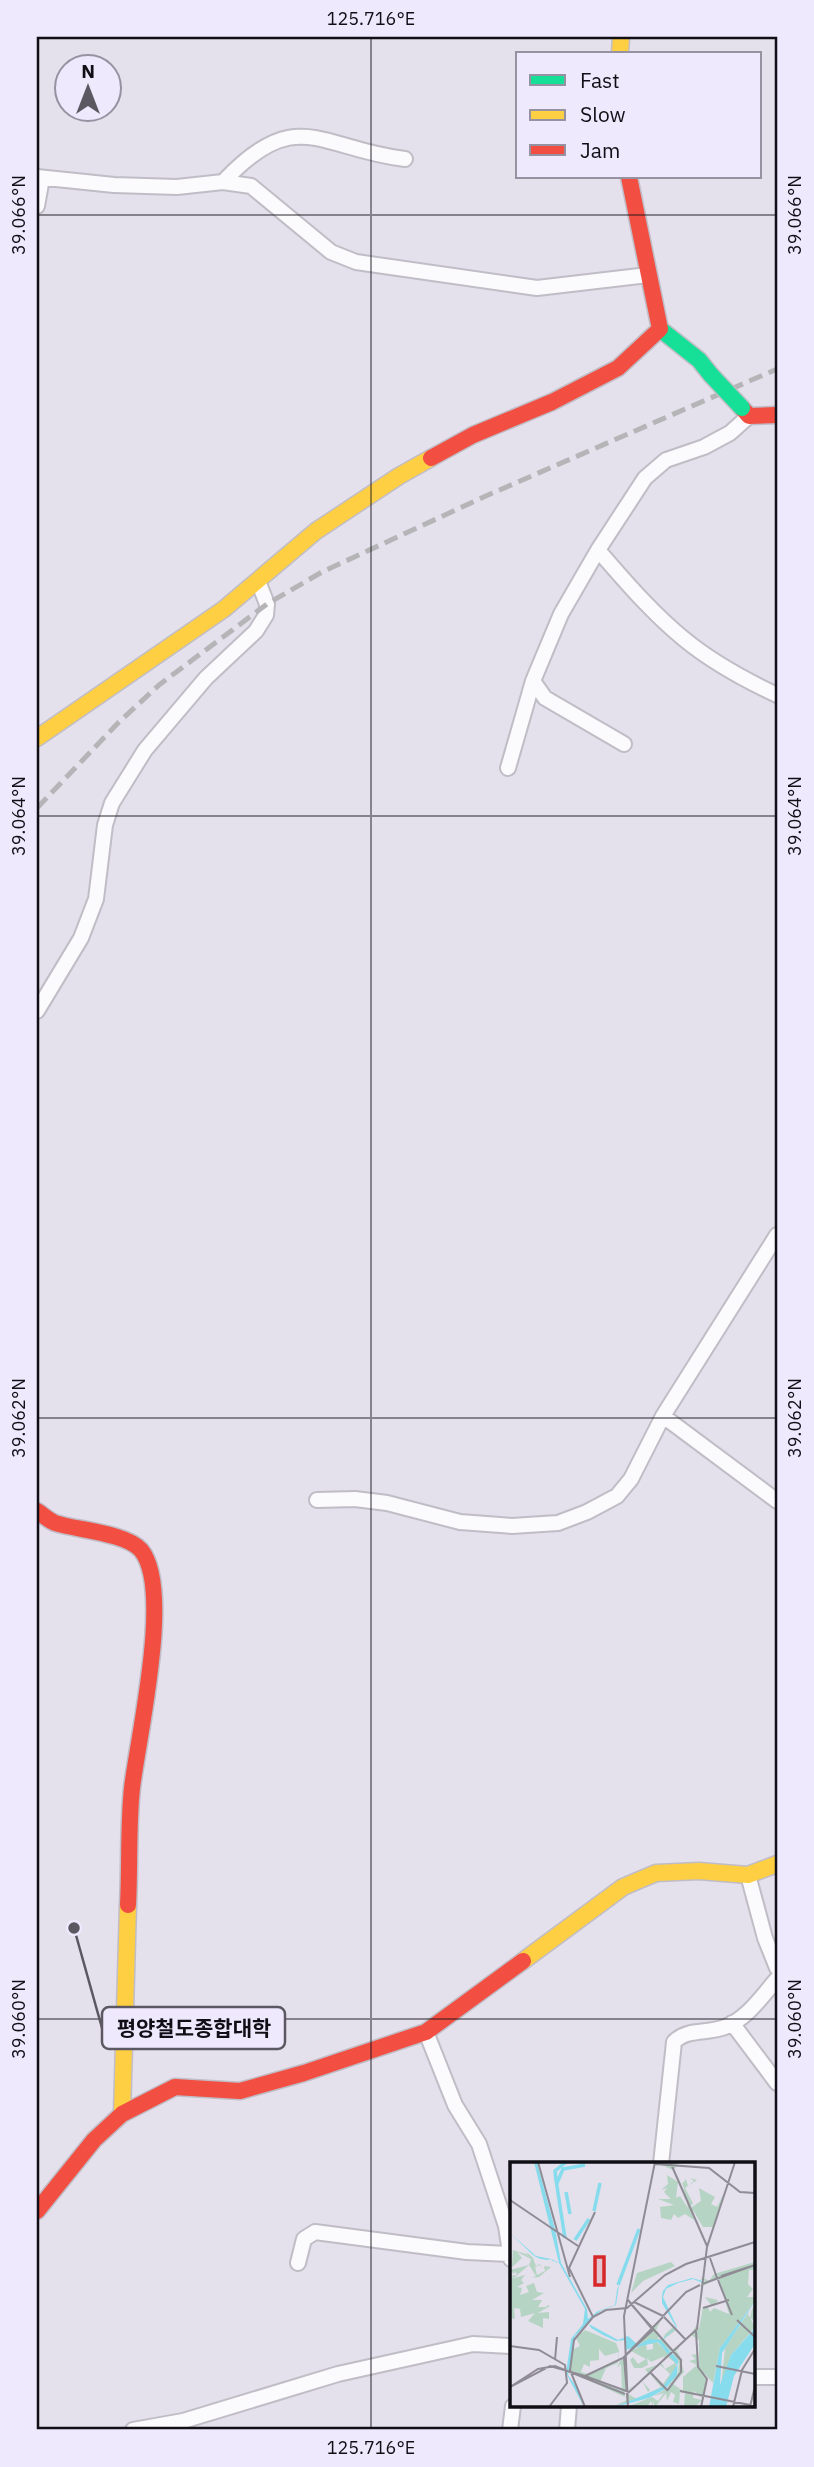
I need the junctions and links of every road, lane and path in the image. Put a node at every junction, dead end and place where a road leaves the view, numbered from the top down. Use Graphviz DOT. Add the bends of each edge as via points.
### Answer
graph roads {
  1 [pos="405,159"];
  2 [pos="40,177"];
  3 [pos="629,178"];
  4 [pos="223,181"];
  5 [pos="37,206"];
  6 [pos="648,275"];
  7 [pos="660,329"];
  8 [pos="745,412"];
  9 [pos="777,415"];
  10 [pos="598,550"];
  11 [pos="258,581"];
  12 [pos="533,681"];
  13 [pos="777,695"];
  14 [pos="37,738"];
  15 [pos="624,744"];
  16 [pos="508,768"];
  17 [pos="37,1011"];
  18 [pos="777,1235"];
  19 [pos="663,1416"];
  20 [pos="317,1500"];
  21 [pos="777,1501"];
  22 [pos="37,1511"];
  23 [pos="777,1864"];
  24 [pos="748,1875"];
  25 [pos="777,1968"];
  26 [pos="777,1979"];
  27 [pos="732,2023"];
  28 [pos="426,2032"];
  29 [pos="777,2083"];
  30 [pos="122,2114"];
  31 [pos="661,2162"];
  32 [pos="37,2211"];
  33 [pos="510,2257"];
  34 [pos="298,2263"];
  35 [pos="510,2346"];
  36 [pos="754,2377"];
  37 [pos="777,2377"];
  38 [pos="513,2408"];
  39 [pos="569,2408"];
  40 [pos="133,2430"];
  41 [pos="510,2430"];
  42 [pos="567,2430"];
  1 -- 4 [label="street" via="310,136 286,137 244,159"];
  2 -- 4 [label="street" via="177,187"];
  2 -- 5 [label="street"];
  3 -- 6 [label="street"];
  4 -- 6 [label="street" via="251,186 331,252 356,262 537,288"];
  6 -- 7 [label="street"];
  7 -- 8 [label="street, bridge" via="699,360"];
  7 -- 11 [label="street" via="618,368 473,435 399,476 316,531"];
  8 -- 9 [label="street"];
  8 -- 10 [label="street" via="730,433 666,460 645,478"];
  10 -- 12 [label="street" via="561,614"];
  10 -- 13 [label="street" via="685,640"];
  11 -- 14 [label="street"];
  11 -- 17 [label="street" via="267,604 256,631 206,678 145,750 112,803 96,899 81,938"];
  12 -- 15 [label="street" via="545,698"];
  12 -- 16 [label="street"];
  18 -- 19 [label="street"];
  19 -- 20 [label="street" via="631,1479 617,1496 558,1523 460,1522 387,1503"];
  19 -- 21 [label="street"];
  22 -- 30 [label="street" via="59,1525 128,1541 140,1549 149,1565 153,1651 132,1788"];
  23 -- 24 [label="street"];
  24 -- 25 [label="street"];
  24 -- 28 [label="street" via="656,1873 623,1887"];
  26 -- 27 [label="street"];
  27 -- 29 [label="street"];
  27 -- 31 [label="street" via="681,2035 674,2042"];
  28 -- 30 [label="street" via="240,2091 175,2087"];
  28 -- 33 [label="street" via="455,2105 479,2144 506,2227"];
  30 -- 32 [label="street" via="94,2140"];
  33 -- 34 [label="street" via="315,2232 304,2239"];
  35 -- 40 [label="street" via="473,2344 338,2374 183,2421"];
  36 -- 37 [label="street"];
  38 -- 41 [label="street"];
  39 -- 42 [label="street"];
}
